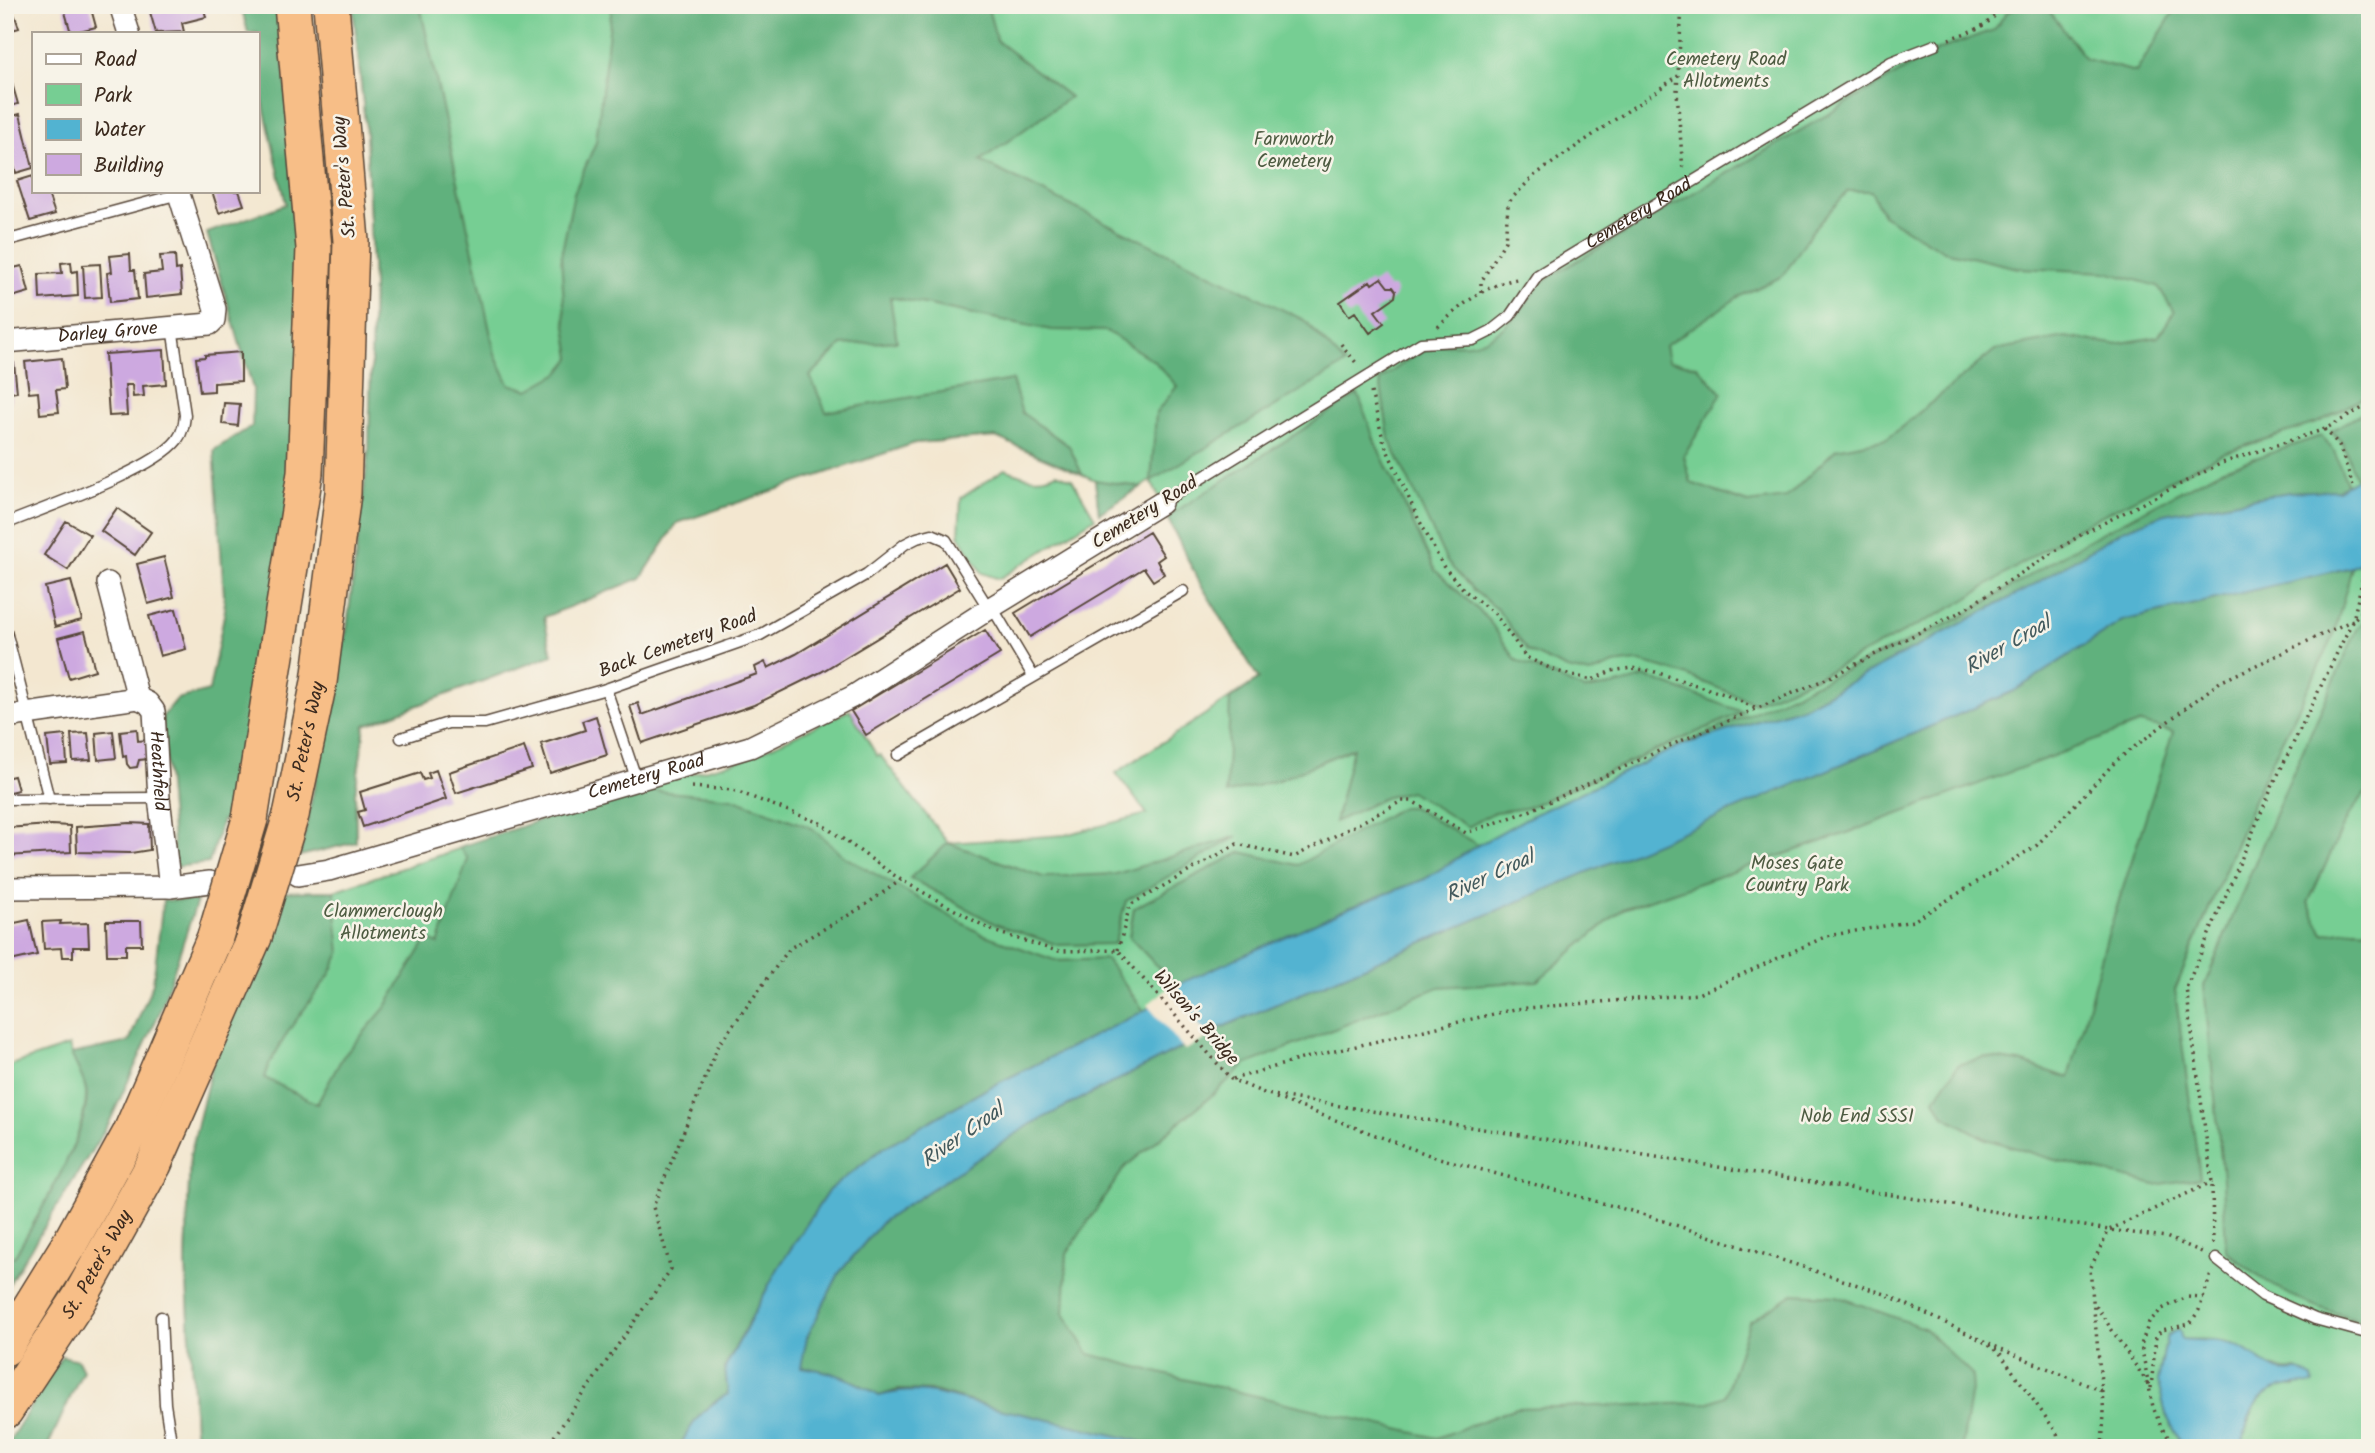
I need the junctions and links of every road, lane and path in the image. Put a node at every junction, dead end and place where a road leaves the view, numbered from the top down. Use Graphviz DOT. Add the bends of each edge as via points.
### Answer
graph roads {
  1 [pos="120,5"];
  2 [pos="292,5"];
  3 [pos="331,5"];
  4 [pos="1682,5"];
  5 [pos="2000,5"];
  6 [pos="129,32"];
  7 [pos="1935,45"];
  8 [pos="1678,76"];
  9 [pos="1684,185"];
  10 [pos="178,192"];
  11 [pos="5,241"];
  12 [pos="1538,275"];
  13 [pos="1481,292"];
  14 [pos="172,327"];
  15 [pos="5,342"];
  16 [pos="1421,343"];
  17 [pos="1341,344"];
  18 [pos="1367,376"];
  19 [pos="2370,404"];
  20 [pos="2325,429"];
  21 [pos="2353,486"];
  22 [pos="1161,503"];
  23 [pos="5,524"];
  24 [pos="2367,564"];
  25 [pos="108,583"];
  26 [pos="1183,591"];
  27 [pos="2370,604"];
  28 [pos="991,608"];
  29 [pos="2353,620"];
  30 [pos="5,627"];
  31 [pos="1033,676"];
  32 [pos="606,689"];
  33 [pos="138,698"];
  34 [pos="1756,708"];
  35 [pos="27,714"];
  36 [pos="5,717"];
  37 [pos="401,738"];
  38 [pos="898,755"];
  39 [pos="637,781"];
  40 [pos="682,786"];
  41 [pos="159,797"];
  42 [pos="5,799"];
  43 [pos="49,799"];
  44 [pos="298,875"];
  45 [pos="901,880"];
  46 [pos="210,882"];
  47 [pos="170,887"];
  48 [pos="5,888"];
  49 [pos="1118,950"];
  50 [pos="1231,1079"];
  51 [pos="1266,1094"];
  52 [pos="2212,1182"];
  53 [pos="2109,1230"];
  54 [pos="2215,1258"];
  55 [pos="2203,1298"];
  56 [pos="2094,1303"];
  57 [pos="161,1317"];
  58 [pos="2370,1334"];
  59 [pos="1981,1340"];
  60 [pos="5,1349"];
  61 [pos="2151,1388"];
  62 [pos="2102,1391"];
  63 [pos="5,1411"];
  64 [pos="172,1448"];
  65 [pos="546,1448"];
  66 [pos="2061,1448"];
  67 [pos="2102,1448"];
  68 [pos="2176,1448"];
  1 -- 6 [label="street"];
  2 -- 60 [label="highway, St. Peter's Way, bridge" via="314,248 305,473 250,819 215,937 130,1134"];
  3 -- 63 [label="highway, St. Peter's Way, bridge" via="351,241 343,494 318,682 291,815 254,937 154,1164 79,1299"];
  4 -- 8 [label="path"];
  5 -- 7 [label="path" via="1990,22"];
  7 -- 9 [label="lane, Cemetery Road" via="1891,62"];
  8 -- 9 [label="path"];
  8 -- 13 [label="path" via="1535,175 1511,199 1505,241 1481,282"];
  9 -- 12 [label="lane, Cemetery Road"];
  10 -- 11 [label="lane"];
  10 -- 14 [label="street, Darley Grove" via="215,309 210,324"];
  12 -- 13 [label="path" via="1505,281"];
  12 -- 16 [label="lane, Cemetery Road" via="1510,316 1491,331 1473,340"];
  13 -- 16 [label="path"];
  14 -- 15 [label="street, Darley Grove"];
  14 -- 23 [label="lane" via="185,415 177,440 131,471"];
  16 -- 18 [label="lane, Cemetery Road"];
  17 -- 18 [label="path"];
  18 -- 22 [label="lane, Cemetery Road"];
  18 -- 34 [label="path" via="1384,443 1443,566 1495,614 1526,657 1592,680 1611,671 1652,671"];
  19 -- 20 [label="path"];
  20 -- 21 [label="path" via="2339,445"];
  20 -- 34 [label="path" via="2222,463 2084,533 1960,611 1826,679"];
  22 -- 28 [label="street, Cemetery Road"];
  24 -- 29 [label="path"];
  25 -- 33 [label="street, Heathfield"];
  26 -- 31 [label="lane"];
  27 -- 29 [label="path"];
  28 -- 31 [label="lane"];
  28 -- 32 [label="lane, Back Cemetery Road" via="946,540 932,534 905,544 867,573 760,635"];
  28 -- 39 [label="street, Cemetery Road" via="852,697 750,747"];
  29 -- 50 [label="path" via="2220,682 2117,760 2036,846 1913,920 1827,936 1698,993 1514,1009"];
  29 -- 52 [label="path" via="2273,785 2186,988"];
  30 -- 35 [label="lane"];
  31 -- 38 [label="lane"];
  32 -- 37 [label="lane, Back Cemetery Road" via="485,723 448,723"];
  32 -- 39 [label="lane"];
  33 -- 35 [label="street"];
  33 -- 41 [label="street, Heathfield" via="154,711"];
  34 -- 49 [label="path" via="1527,812 1466,833 1412,801 1402,801 1294,857 1237,844 1130,905"];
  35 -- 36 [label="street"];
  35 -- 43 [label="lane"];
  39 -- 44 [label="street, Cemetery Road"];
  40 -- 45 [label="path" via="733,790 820,823"];
  41 -- 43 [label="lane"];
  41 -- 47 [label="street, Heathfield"];
  42 -- 43 [label="lane"];
  45 -- 49 [label="path" via="993,931 1057,951"];
  45 -- 65 [label="path" via="790,948 719,1044 653,1207 671,1269"];
  46 -- 47 [label="street"];
  47 -- 48 [label="street"];
  49 -- 50 [label="path, Wilson's Bridge"];
  50 -- 51 [label="path"];
  51 -- 53 [label="path"];
  51 -- 59 [label="path" via="1432,1156 1642,1214 1885,1294"];
  52 -- 53 [label="path"];
  52 -- 54 [label="path"];
  53 -- 54 [label="path" via="2166,1237"];
  53 -- 56 [label="path" via="2090,1269"];
  54 -- 55 [label="path"];
  54 -- 58 [label="lane" via="2263,1296 2315,1319"];
  55 -- 61 [label="path" via="2190,1324 2162,1330 2157,1336"];
  55 -- 61 [label="path" via="2177,1301 2149,1322 2141,1345"];
  56 -- 61 [label="path"];
  56 -- 62 [label="path"];
  57 -- 64 [label="lane"];
  59 -- 62 [label="path"];
  59 -- 66 [label="path" via="1999,1352 2032,1396 2057,1433"];
  61 -- 68 [label="path" via="2161,1427"];
  62 -- 67 [label="path"];
}
